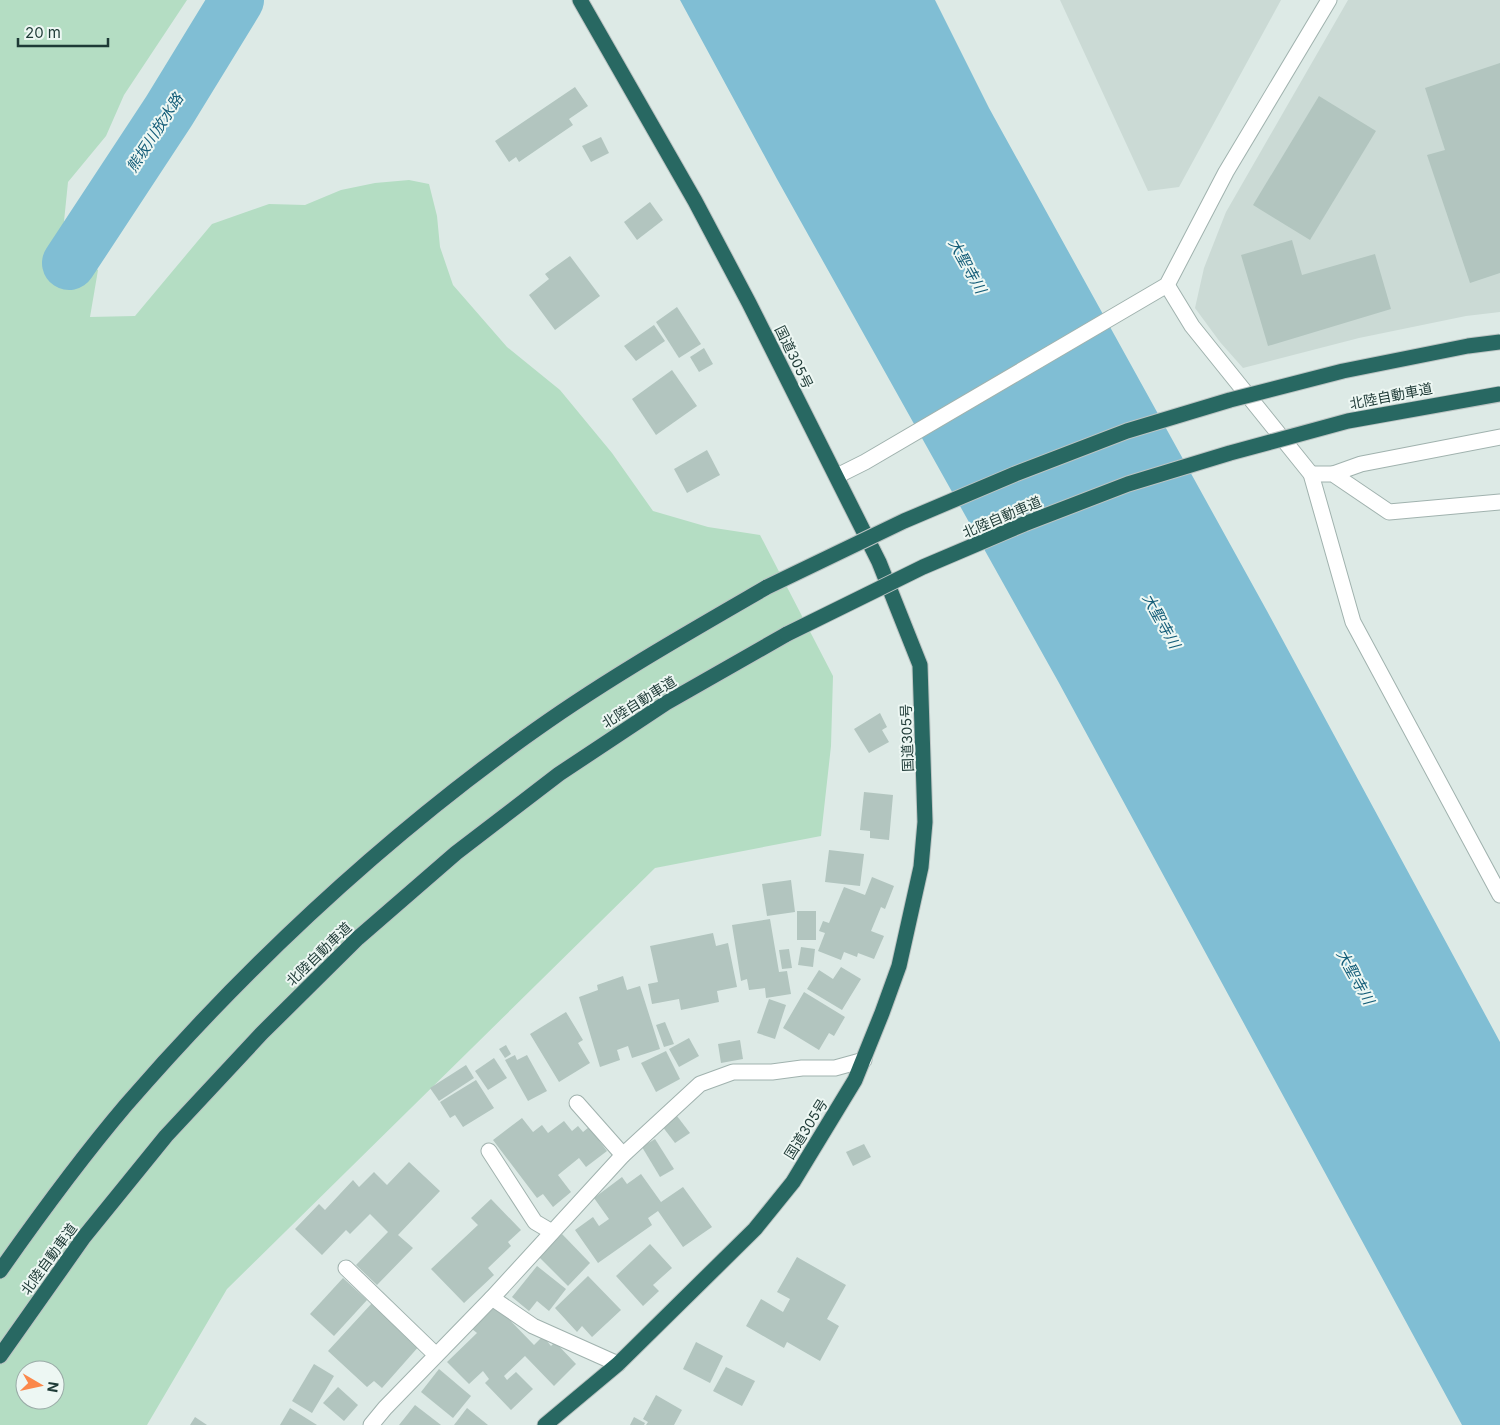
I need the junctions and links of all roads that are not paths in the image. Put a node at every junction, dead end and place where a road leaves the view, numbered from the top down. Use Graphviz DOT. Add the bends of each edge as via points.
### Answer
graph roads {
  1 [pos="580,0"];
  2 [pos="1329,0"];
  3 [pos="1168,285"];
  4 [pos="1500,342"];
  5 [pos="1500,394"];
  6 [pos="1500,436"];
  7 [pos="1311,474"];
  8 [pos="1333,474"];
  9 [pos="837,476"];
  10 [pos="1500,502"];
  11 [pos="1500,895"];
  12 [pos="864,1060"];
  13 [pos="578,1104"];
  14 [pos="489,1151"];
  15 [pos="623,1155"];
  16 [pos="552,1232"];
  17 [pos="346,1268"];
  18 [pos="0,1271"];
  19 [pos="492,1298"];
  20 [pos="436,1355"];
  21 [pos="0,1356"];
  22 [pos="618,1364"];
  23 [pos="371,1425"];
  24 [pos="545,1425"];
  1 -- 9 [label="highway, 国道305号" via="695,201"];
  2 -- 3 [label="street" via="1226,172"];
  3 -- 7 [label="street" via="1192,326"];
  3 -- 9 [label="street"];
  4 -- 18 [label="highway, bridge" via="1343,371 1127,430 904,521 767,587 645,657 524,738 422,816 324,901 221,1000 125,1106 40,1214"];
  5 -- 21 [label="highway, 北陸自動車道, bridge" via="1348,421 1128,484 923,567 787,634 666,703 559,774 456,853 358,938 166,1136 84,1237"];
  6 -- 8 [label="street" via="1361,464"];
  7 -- 8 [label="street"];
  7 -- 11 [label="street" via="1353,622"];
  8 -- 10 [label="street" via="1388,512"];
  9 -- 12 [label="highway, 国道305号" via="879,562 920,665 924,738 925,822 921,867 899,966"];
  12 -- 15 [label="street" via="835,1068 733,1072 700,1084"];
  12 -- 22 [label="highway, 国道305号" via="855,1080 787,1188 755,1229"];
  13 -- 15 [label="street"];
  14 -- 16 [label="street" via="535,1222"];
  15 -- 16 [label="street"];
  16 -- 19 [label="street"];
  17 -- 20 [label="street"];
  19 -- 20 [label="street"];
  19 -- 22 [label="street" via="533,1326"];
  20 -- 23 [label="street"];
  22 -- 24 [label="highway, 国道305号"];
}
